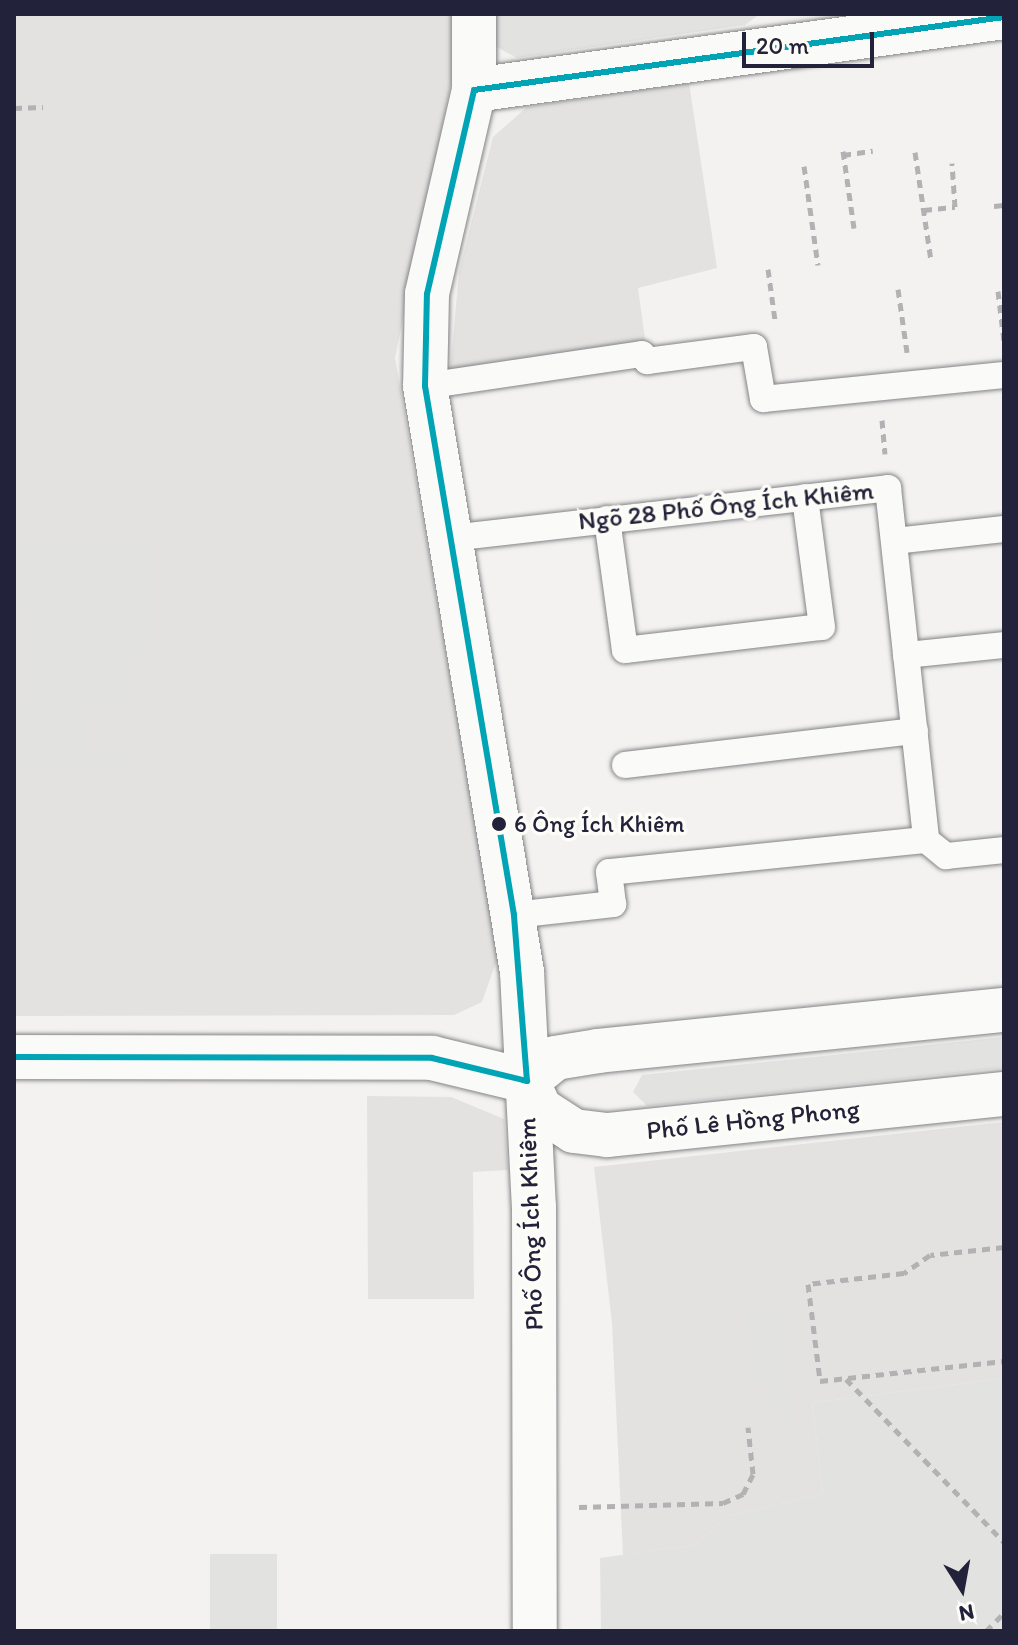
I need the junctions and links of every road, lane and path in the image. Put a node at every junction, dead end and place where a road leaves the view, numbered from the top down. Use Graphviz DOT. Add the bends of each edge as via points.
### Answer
graph roads {
  1 [pos="474,14"];
  2 [pos="1004,17"];
  3 [pos="817,28"];
  4 [pos="474,90"];
  5 [pos="43,107"];
  6 [pos="14,108"];
  7 [pos="873,151"];
  8 [pos="915,152"];
  9 [pos="952,163"];
  10 [pos="804,166"];
  11 [pos="1004,205"];
  12 [pos="994,206"];
  13 [pos="924,210"];
  14 [pos="854,228"];
  15 [pos="931,261"];
  16 [pos="818,265"];
  17 [pos="898,289"];
  18 [pos="998,291"];
  19 [pos="1004,342"];
  20 [pos="1004,375"];
  21 [pos="912,385"];
  22 [pos="425,386"];
  23 [pos="879,387"];
  24 [pos="888,488"];
  25 [pos="805,497"];
  26 [pos="607,519"];
  27 [pos="1004,529"];
  28 [pos="451,538"];
  29 [pos="895,541"];
  30 [pos="1004,645"];
  31 [pos="906,655"];
  32 [pos="915,731"];
  33 [pos="625,765"];
  34 [pos="926,840"];
  35 [pos="1004,850"];
  36 [pos="514,915"];
  37 [pos="1004,1010"];
  38 [pos="14,1057"];
  39 [pos="527,1081"];
  40 [pos="1004,1094"];
  41 [pos="1004,1247"];
  42 [pos="1004,1361"];
  43 [pos="846,1379"];
  44 [pos="748,1427"];
  45 [pos="535,1508"];
  46 [pos="1004,1542"];
  47 [pos="1004,1613"];
  48 [pos="535,1631"];
  49 [pos="986,1631"];
  1 -- 4 [label="street, Phố Ông Ích Khiêm"];
  2 -- 3 [label="street"];
  3 -- 4 [label="street"];
  4 -- 22 [label="street, Phố Ông Ích Khiêm" via="427,294"];
  5 -- 6 [label="path"];
  7 -- 14 [label="path" via="843,153"];
  8 -- 13 [label="path"];
  9 -- 13 [label="path" via="955,207"];
  10 -- 16 [label="path"];
  11 -- 12 [label="path"];
  13 -- 15 [label="path"];
  17 -- 21 [label="path"];
  18 -- 19 [label="path"];
  20 -- 21 [label="lane"];
  21 -- 23 [label="lane"];
  22 -- 23 [label="lane" via="642,354 647,361 754,347 763,399"];
  22 -- 28 [label="street, Phố Ông Ích Khiêm"];
  23 -- 24 [label="path"];
  24 -- 25 [label="lane, Ngõ 28 Phố Ông Ích Khiêm"];
  24 -- 29 [label="lane, Ngõ 28 Phố Ông Ích Khiêm"];
  25 -- 26 [label="lane, Ngõ 28 Phố Ông Ích Khiêm"];
  25 -- 26 [label="lane" via="822,627 625,650"];
  26 -- 28 [label="lane, Ngõ 28 Phố Ông Ích Khiêm"];
  27 -- 29 [label="lane"];
  28 -- 36 [label="street, Phố Ông Ích Khiêm"];
  29 -- 31 [label="lane, Ngõ 28 Phố Ông Ích Khiêm"];
  30 -- 31 [label="lane"];
  31 -- 32 [label="lane, Ngõ 28 Phố Ông Ích Khiêm"];
  32 -- 33 [label="lane"];
  32 -- 34 [label="lane, Ngõ 28 Phố Ông Ích Khiêm"];
  34 -- 35 [label="lane" via="946,856"];
  34 -- 36 [label="lane" via="609,872 613,904"];
  36 -- 39 [label="street, Phố Ông Ích Khiêm"];
  37 -- 39 [label="street" via="598,1051 555,1058"];
  38 -- 39 [label="street" via="432,1058"];
  39 -- 40 [label="street, Phố Lê Hồng Phong" via="540,1109 574,1131 607,1135"];
  39 -- 45 [label="street, Phố Ông Ích Khiêm"];
  41 -- 43 [label="path" via="930,1255 904,1273 808,1284 820,1381"];
  42 -- 43 [label="path"];
  43 -- 46 [label="path"];
  44 -- 45 [label="path" via="753,1474 743,1494 723,1503"];
  45 -- 48 [label="street, Phố Ông Ích Khiêm"];
  47 -- 49 [label="path"];
}
